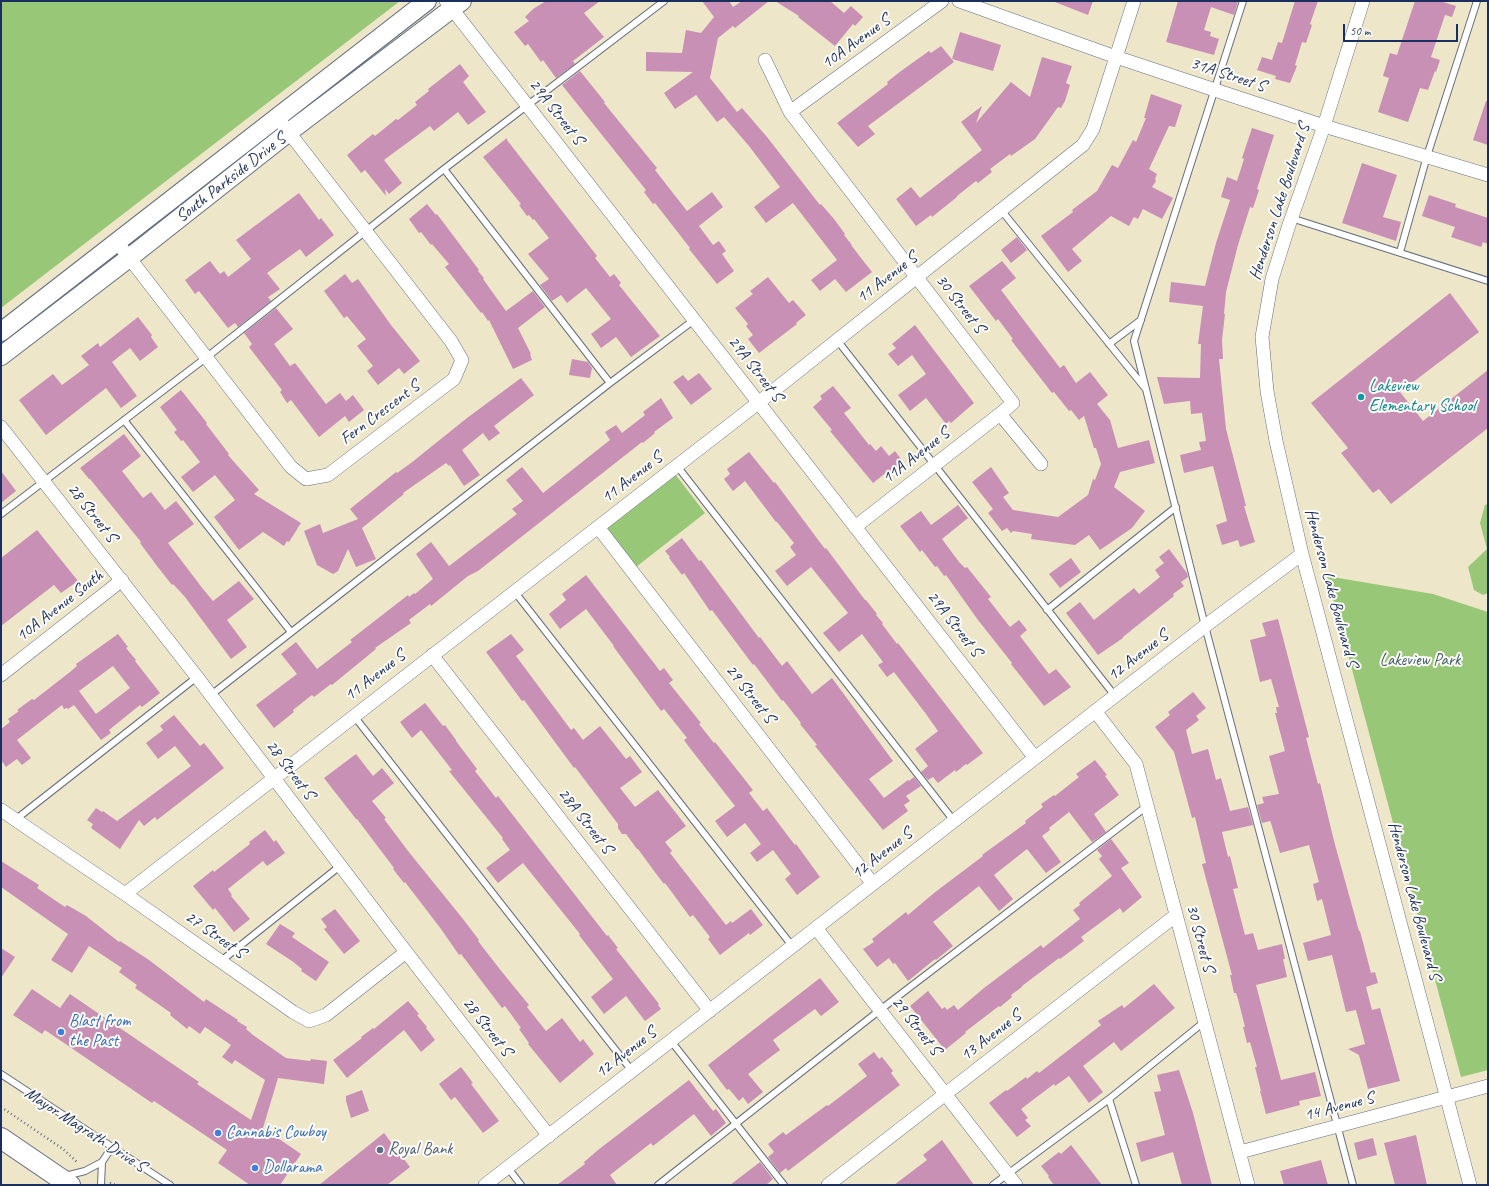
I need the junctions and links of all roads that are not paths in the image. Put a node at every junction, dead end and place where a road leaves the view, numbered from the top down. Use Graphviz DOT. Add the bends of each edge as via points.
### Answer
graph roads {
  1 [pos="427,1"];
  2 [pos="664,1"];
  3 [pos="942,1"];
  4 [pos="959,1"];
  5 [pos="1134,1"];
  6 [pos="1243,1"];
  7 [pos="1363,1"];
  8 [pos="1478,1"];
  9 [pos="453,4"];
  10 [pos="1116,57"];
  11 [pos="765,60"];
  12 [pos="1214,90"];
  13 [pos="528,105"];
  14 [pos="790,112"];
  15 [pos="277,117"];
  16 [pos="1324,126"];
  17 [pos="289,132"];
  18 [pos="1426,156"];
  19 [pos="444,169"];
  20 [pos="1488,175"];
  21 [pos="1001,210"];
  22 [pos="1291,218"];
  23 [pos="366,230"];
  24 [pos="117,242"];
  25 [pos="1400,252"];
  26 [pos="129,258"];
  27 [pos="917,278"];
  28 [pos="1488,281"];
  29 [pos="694,320"];
  30 [pos="1141,320"];
  31 [pos="1,332"];
  32 [pos="837,340"];
  33 [pos="1109,344"];
  34 [pos="1,356"];
  35 [pos="207,357"];
  36 [pos="610,383"];
  37 [pos="1147,390"];
  38 [pos="758,402"];
  39 [pos="1000,414"];
  40 [pos="124,420"];
  41 [pos="1,426"];
  42 [pos="1041,464"];
  43 [pos="677,466"];
  44 [pos="934,466"];
  45 [pos="44,481"];
  46 [pos="1176,507"];
  47 [pos="1,514"];
  48 [pos="598,527"];
  49 [pos="855,527"];
  50 [pos="1302,554"];
  51 [pos="122,580"];
  52 [pos="514,591"];
  53 [pos="1047,610"];
  54 [pos="1206,626"];
  55 [pos="291,632"];
  56 [pos="432,654"];
  57 [pos="1,675"];
  58 [pos="197,677"];
  59 [pos="211,695"];
  60 [pos="1115,696"];
  61 [pos="1096,711"];
  62 [pos="354,716"];
  63 [pos="1035,758"];
  64 [pos="274,779"];
  65 [pos="1147,806"];
  66 [pos="1,810"];
  67 [pos="15,820"];
  68 [pos="954,821"];
  69 [pos="340,866"];
  70 [pos="873,884"];
  71 [pos="125,894"];
  72 [pos="1176,916"];
  73 [pos="816,928"];
  74 [pos="792,946"];
  75 [pos="406,952"];
  76 [pos="221,961"];
  77 [pos="880,1010"];
  78 [pos="710,1011"];
  79 [pos="1204,1022"];
  80 [pos="671,1041"];
  81 [pos="632,1071"];
  82 [pos="1,1074"];
  83 [pos="1488,1086"];
  84 [pos="946,1094"];
  85 [pos="1448,1097"];
  86 [pos="1109,1098"];
  87 [pos="736,1124"];
  88 [pos="1337,1126"];
  89 [pos="549,1136"];
  90 [pos="1,1138"];
  91 [pos="112,1147"];
  92 [pos="1240,1152"];
  93 [pos="102,1162"];
  94 [pos="508,1168"];
  95 [pos="1008,1174"];
  96 [pos="65,1181"];
  97 [pos="101,1185"];
  98 [pos="170,1185"];
  99 [pos="485,1185"];
  100 [pos="521,1185"];
  101 [pos="658,1185"];
  102 [pos="784,1185"];
  103 [pos="828,1185"];
  104 [pos="993,1185"];
  105 [pos="1016,1185"];
  106 [pos="1136,1185"];
  107 [pos="1248,1185"];
  108 [pos="1353,1185"];
  109 [pos="1470,1185"];
  1 -- 15 [label="main road, South Parkside Drive S"];
  2 -- 13 [label="lane"];
  3 -- 14 [label="street, 10A Avenue S"];
  4 -- 10 [label="street, 31A Street S"];
  5 -- 10 [label="street, 11 Avenue S"];
  6 -- 12 [label="lane"];
  7 -- 16 [label="street, Henderson Lake Boulevard S"];
  8 -- 18 [label="lane"];
  9 -- 13 [label="street, 29A Street S"];
  9 -- 17 [label="main road, South Parkside Drive S"];
  10 -- 12 [label="street, 31A Street S"];
  10 -- 21 [label="street, 11 Avenue S" via="1093,129 1083,145"];
  11 -- 14 [label="street, 30 Street S"];
  12 -- 16 [label="street, 31A Street S"];
  12 -- 30 [label="lane"];
  13 -- 19 [label="lane"];
  13 -- 29 [label="street, 29A Street S"];
  14 -- 27 [label="street, 30 Street S"];
  15 -- 17 [label="street, Fern Crescent S"];
  15 -- 24 [label="main road, South Parkside Drive S"];
  16 -- 18 [label="street, 31A Street S"];
  16 -- 22 [label="street, Henderson Lake Boulevard S"];
  17 -- 23 [label="street, Fern Crescent S"];
  17 -- 26 [label="main road, South Parkside Drive S"];
  18 -- 20 [label="street, 31A Street S"];
  18 -- 25 [label="lane"];
  19 -- 23 [label="lane"];
  19 -- 36 [label="lane"];
  21 -- 27 [label="street, 11 Avenue S"];
  21 -- 33 [label="lane"];
  22 -- 25 [label="lane"];
  22 -- 50 [label="street, Henderson Lake Boulevard S" via="1272,279 1262,337 1267,392 1276,441"];
  23 -- 35 [label="lane"];
  23 -- 35 [label="street, Fern Crescent S" via="452,341 462,360 454,379 328,475 306,479 291,467"];
  24 -- 26 [label="street, Fern Crescent S"];
  24 -- 31 [label="main road, South Parkside Drive S"];
  25 -- 28 [label="lane"];
  26 -- 34 [label="main road, South Parkside Drive S"];
  26 -- 35 [label="street, Fern Crescent S"];
  27 -- 32 [label="street, 11 Avenue S"];
  27 -- 39 [label="street, 30 Street S" via="1013,403"];
  29 -- 36 [label="lane"];
  29 -- 38 [label="street, 29A Street S"];
  30 -- 33 [label="lane"];
  30 -- 37 [label="lane" via="1134,340"];
  32 -- 38 [label="street, 11 Avenue S"];
  32 -- 44 [label="lane"];
  33 -- 37 [label="lane"];
  35 -- 40 [label="lane"];
  36 -- 55 [label="lane"];
  37 -- 46 [label="lane"];
  38 -- 43 [label="street, 11 Avenue S"];
  38 -- 49 [label="street, 29A Street S"];
  39 -- 42 [label="street"];
  39 -- 44 [label="street, 11A Avenue S"];
  40 -- 45 [label="lane"];
  40 -- 55 [label="lane"];
  41 -- 45 [label="street, 28 Street S"];
  43 -- 48 [label="street, 11 Avenue S"];
  43 -- 68 [label="lane"];
  44 -- 49 [label="street, 11A Avenue S"];
  44 -- 53 [label="lane"];
  45 -- 47 [label="lane"];
  45 -- 51 [label="street, 28 Street S"];
  46 -- 53 [label="lane"];
  46 -- 54 [label="lane"];
  48 -- 52 [label="street, 11 Avenue S"];
  48 -- 70 [label="street, 29 Street S"];
  49 -- 63 [label="street, 29A Street S"];
  50 -- 54 [label="street, 12 Avenue S"];
  50 -- 85 [label="street, Henderson Lake Boulevard S"];
  51 -- 57 [label="street, 10A Avenue South"];
  51 -- 58 [label="street, 28 Street S"];
  52 -- 56 [label="street, 11 Avenue S"];
  52 -- 74 [label="lane"];
  53 -- 60 [label="lane"];
  54 -- 60 [label="street, 12 Avenue S"];
  54 -- 88 [label="lane"];
  55 -- 59 [label="lane"];
  56 -- 62 [label="street, 11 Avenue S"];
  56 -- 78 [label="street, 28A Street S"];
  58 -- 59 [label="street, 28 Street S"];
  58 -- 67 [label="lane"];
  59 -- 64 [label="street, 28 Street S"];
  60 -- 61 [label="street, 12 Avenue S"];
  61 -- 63 [label="street, 12 Avenue S"];
  61 -- 65 [label="street, 30 Street S" via="1136,764"];
  62 -- 64 [label="street, 11 Avenue S"];
  62 -- 81 [label="lane"];
  63 -- 68 [label="street, 12 Avenue S"];
  64 -- 69 [label="street, 28 Street S"];
  64 -- 71 [label="street, 11 Avenue S"];
  65 -- 72 [label="street, 30 Street S"];
  65 -- 77 [label="lane"];
  66 -- 67 [label="street, 27 Street S"];
  67 -- 71 [label="street, 27 Street S"];
  68 -- 70 [label="street, 12 Avenue S"];
  69 -- 75 [label="street, 28 Street S"];
  69 -- 76 [label="lane"];
  70 -- 73 [label="street, 12 Avenue S"];
  71 -- 76 [label="street, 27 Street S"];
  72 -- 79 [label="street, 30 Street S"];
  72 -- 84 [label="street, 13 Avenue S"];
  73 -- 74 [label="street, 12 Avenue S"];
  73 -- 77 [label="street, 29 Street S"];
  74 -- 78 [label="street, 12 Avenue S"];
  75 -- 76 [label="street, 27 Street S" via="326,1015 310,1021 293,1012"];
  75 -- 89 [label="street, 28 Street S"];
  77 -- 84 [label="street, 29 Street S"];
  77 -- 87 [label="lane"];
  78 -- 80 [label="street, 12 Avenue S"];
  79 -- 86 [label="lane"];
  79 -- 92 [label="street, 30 Street S"];
  80 -- 81 [label="street, 12 Avenue S"];
  80 -- 87 [label="lane"];
  81 -- 89 [label="street, 12 Avenue S"];
  82 -- 91 [label="lane, Mayor Magrath Drive S"];
  83 -- 85 [label="street, 14 Avenue S"];
  84 -- 95 [label="street, 29 Street S"];
  84 -- 103 [label="street, 13 Avenue S"];
  85 -- 88 [label="street, 14 Avenue S"];
  85 -- 109 [label="street, Henderson Lake Boulevard S"];
  86 -- 95 [label="lane"];
  86 -- 106 [label="lane"];
  87 -- 101 [label="lane"];
  87 -- 102 [label="lane"];
  88 -- 92 [label="street, 14 Avenue S"];
  88 -- 108 [label="lane"];
  89 -- 94 [label="street, 12 Avenue S"];
  90 -- 96 [label="main road"];
  91 -- 93 [label="lane"];
  91 -- 98 [label="lane, Mayor Magrath Drive S"];
  92 -- 107 [label="street, 30 Street S"];
  93 -- 96 [label="lane"];
  93 -- 97 [label="lane"];
  94 -- 99 [label="street, 12 Avenue S"];
  94 -- 100 [label="lane"];
  95 -- 104 [label="lane"];
  95 -- 105 [label="street, 29 Street S"];
}
